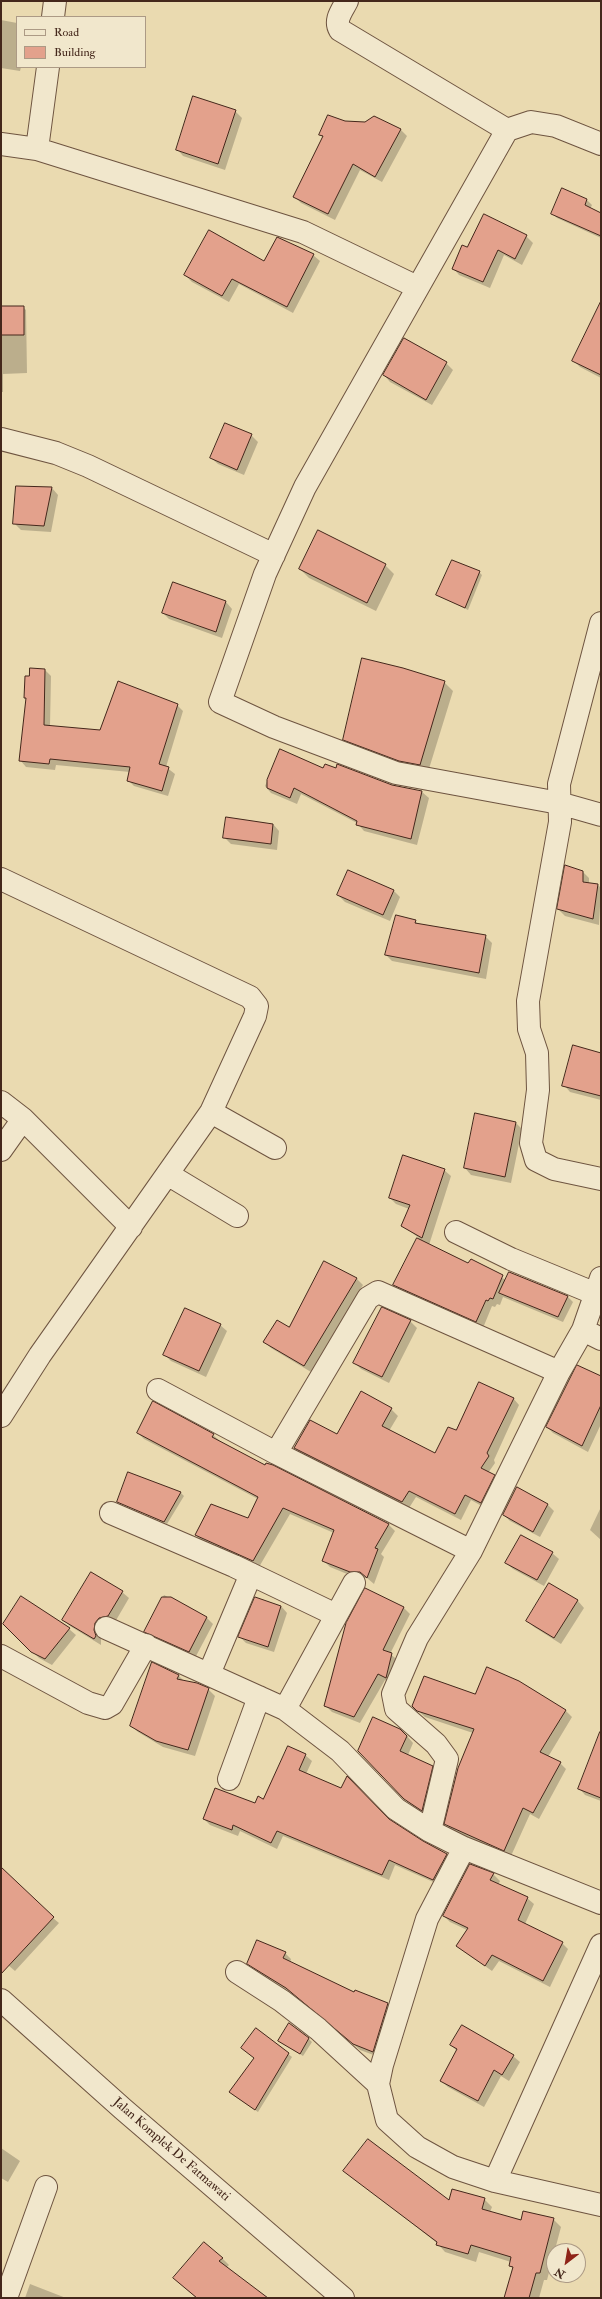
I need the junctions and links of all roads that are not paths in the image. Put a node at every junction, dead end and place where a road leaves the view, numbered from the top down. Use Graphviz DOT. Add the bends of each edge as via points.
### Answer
graph roads {
  1 [pos="55,1"];
  2 [pos="347,1"];
  3 [pos="53,16"];
  4 [pos="48,68"];
  5 [pos="507,130"];
  6 [pos="1,144"];
  7 [pos="601,144"];
  8 [pos="38,149"];
  9 [pos="417,287"];
  10 [pos="1,439"];
  11 [pos="274,555"];
  12 [pos="601,623"];
  13 [pos="558,803"];
  14 [pos="601,815"];
  15 [pos="1,879"];
  16 [pos="1,1102"];
  17 [pos="211,1112"];
  18 [pos="23,1119"];
  19 [pos="275,1148"];
  20 [pos="1,1150"];
  21 [pos="169,1174"];
  22 [pos="601,1179"];
  23 [pos="237,1216"];
  24 [pos="131,1227"];
  25 [pos="456,1232"];
  26 [pos="599,1286"];
  27 [pos="592,1334"];
  28 [pos="559,1372"];
  29 [pos="158,1390"];
  30 [pos="1,1416"];
  31 [pos="276,1453"];
  32 [pos="111,1513"];
  33 [pos="471,1551"];
  34 [pos="251,1574"];
  35 [pos="354,1583"];
  36 [pos="336,1615"];
  37 [pos="106,1628"];
  38 [pos="146,1645"];
  39 [pos="1,1656"];
  40 [pos="209,1674"];
  41 [pos="259,1697"];
  42 [pos="285,1709"];
  43 [pos="228,1779"];
  44 [pos="430,1831"];
  45 [pos="464,1848"];
  46 [pos="601,1902"];
  47 [pos="601,1945"];
  48 [pos="237,1972"];
  49 [pos="1,2000"];
  50 [pos="378,2084"];
  51 [pos="495,2181"];
  52 [pos="46,2187"];
  53 [pos="601,2205"];
  54 [pos="6,2298"];
  55 [pos="343,2298"];
  1 -- 3 [label="street"];
  2 -- 5 [label="street" via="338,20 337,26 340,30"];
  4 -- 8 [label="street"];
  5 -- 7 [label="street" via="531,122 556,126"];
  5 -- 9 [label="street"];
  6 -- 8 [label="street"];
  8 -- 9 [label="street" via="303,232"];
  9 -- 11 [label="street" via="305,487"];
  10 -- 11 [label="street" via="56,453 88,466"];
  11 -- 13 [label="street" via="220,702 274,727 396,773"];
  12 -- 13 [label="street" via="559,784"];
  13 -- 14 [label="street"];
  13 -- 22 [label="street" via="560,822 528,1001 529,1029 537,1054 538,1090 531,1143 536,1160 554,1169"];
  15 -- 17 [label="street" via="250,997 257,1006 255,1016"];
  16 -- 18 [label="street"];
  17 -- 19 [label="street"];
  17 -- 21 [label="street"];
  18 -- 20 [label="street"];
  18 -- 24 [label="street"];
  21 -- 23 [label="street"];
  21 -- 24 [label="street"];
  24 -- 30 [label="street" via="40,1355"];
  25 -- 26 [label="street" via="511,1258"];
  26 -- 27 [label="street"];
  27 -- 28 [label="street"];
  28 -- 31 [label="street" via="378,1292 368,1298"];
  28 -- 33 [label="street"];
  29 -- 31 [label="street"];
  31 -- 33 [label="street"];
  32 -- 34 [label="street"];
  33 -- 44 [label="street" via="417,1638 393,1694 396,1709 448,1758"];
  34 -- 36 [label="street"];
  34 -- 40 [label="street"];
  35 -- 36 [label="street"];
  36 -- 42 [label="street"];
  37 -- 38 [label="street"];
  38 -- 39 [label="street" via="112,1704 105,1708 88,1703"];
  38 -- 40 [label="street"];
  40 -- 41 [label="street"];
  41 -- 42 [label="street"];
  41 -- 43 [label="street"];
  42 -- 44 [label="street" via="340,1751 396,1809"];
  44 -- 45 [label="street"];
  45 -- 46 [label="street"];
  45 -- 50 [label="street" via="427,1919"];
  47 -- 51 [label="street"];
  48 -- 50 [label="street" via="282,2001 318,2029"];
  49 -- 55 [label="street, Jalan Komplek De Fatmawati" via="123,2109"];
  50 -- 51 [label="street" via="387,2120 417,2146 453,2167"];
  51 -- 53 [label="street"];
  52 -- 54 [label="street"];
}
